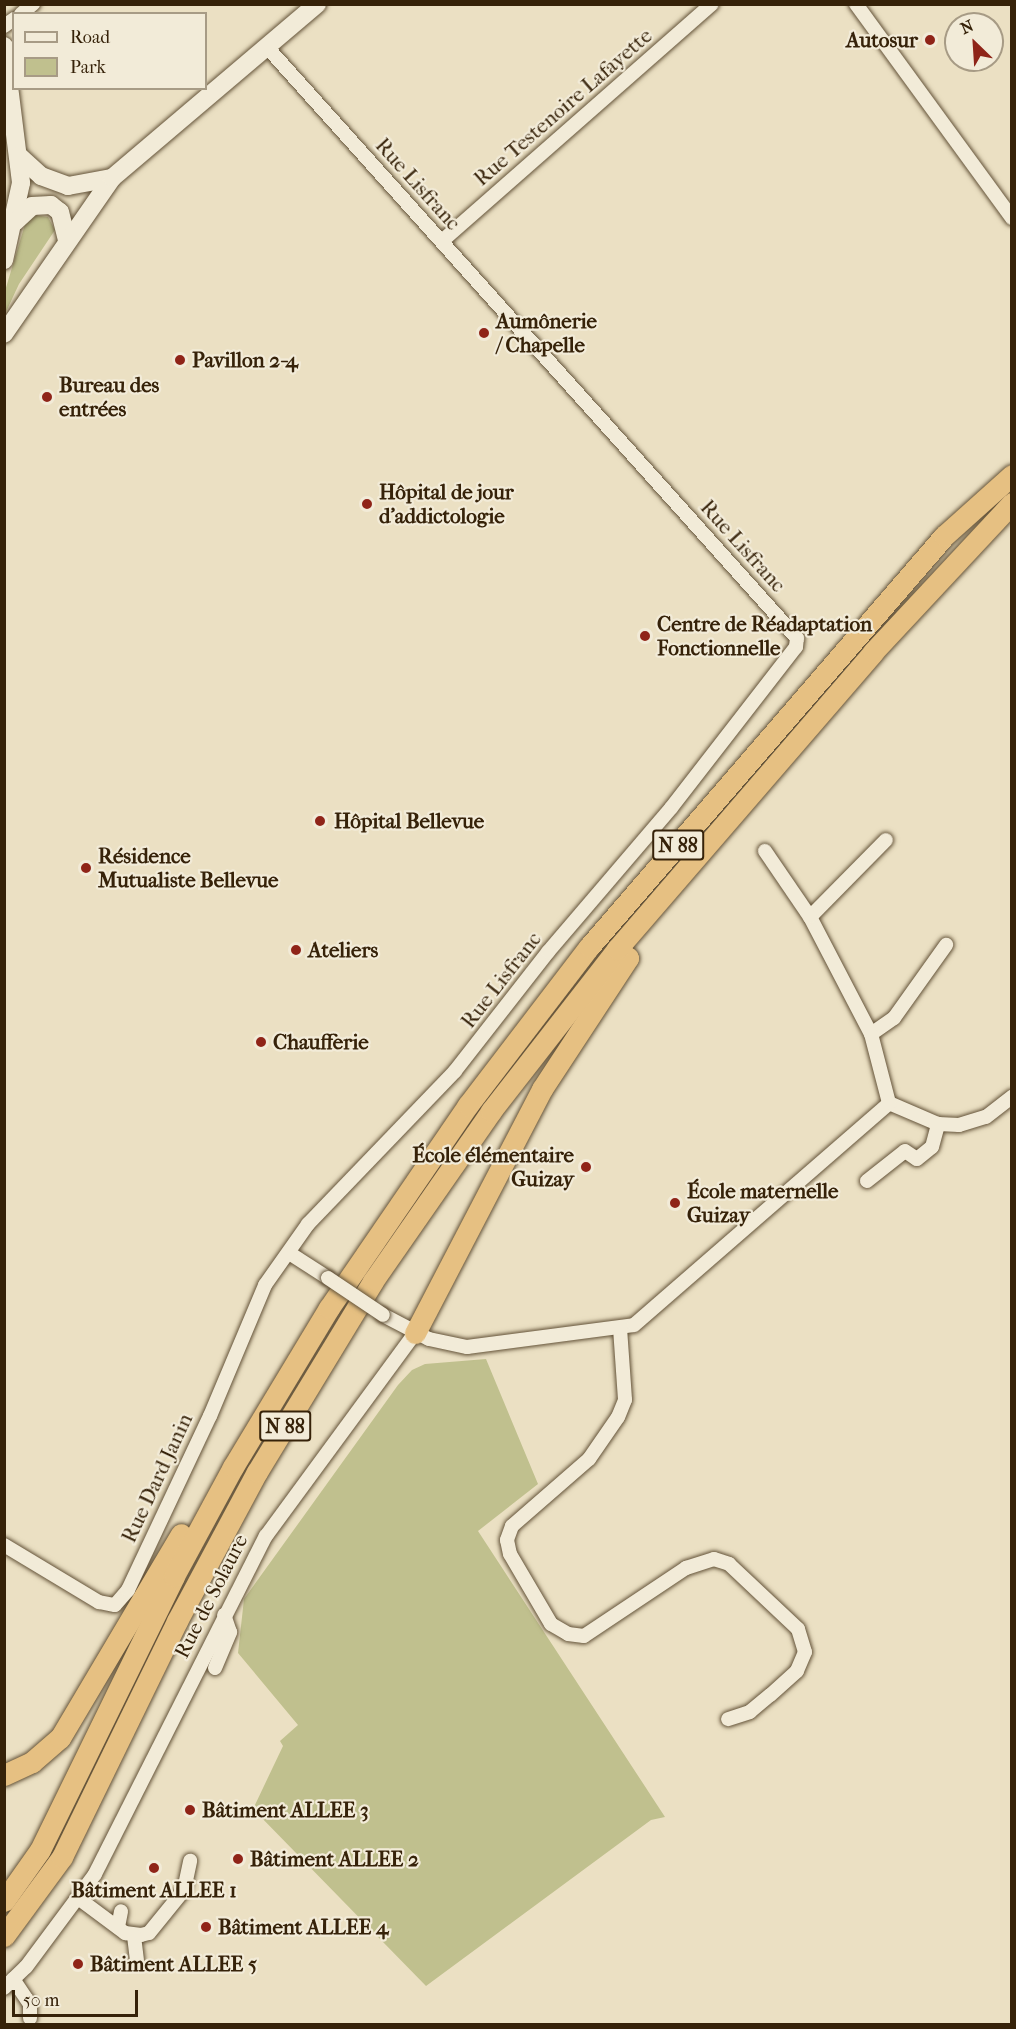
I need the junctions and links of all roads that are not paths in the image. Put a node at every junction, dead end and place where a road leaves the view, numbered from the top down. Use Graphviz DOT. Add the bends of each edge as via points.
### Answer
graph roads {
  1 [pos="317,4"];
  2 [pos="712,4"];
  3 [pos="856,4"];
  4 [pos="4,46"];
  5 [pos="267,47"];
  6 [pos="19,156"];
  7 [pos="112,178"];
  8 [pos="1011,218"];
  9 [pos="15,222"];
  10 [pos="67,241"];
  11 [pos="442,241"];
  12 [pos="4,260"];
  13 [pos="4,334"];
  14 [pos="1011,475"];
  15 [pos="1011,503"];
  16 [pos="886,840"];
  17 [pos="765,851"];
  18 [pos="810,917"];
  19 [pos="946,945"];
  20 [pos="617,949"];
  21 [pos="871,1034"];
  22 [pos="1011,1097"];
  23 [pos="889,1103"];
  24 [pos="938,1124"];
  25 [pos="867,1181"];
  26 [pos="289,1253"];
  27 [pos="620,1328"];
  28 [pos="415,1333"];
  29 [pos="233,1467"];
  30 [pos="4,1545"];
  31 [pos="224,1615"];
  32 [pos="215,1668"];
  33 [pos="728,1719"];
  34 [pos="4,1775"];
  35 [pos="190,1861"];
  36 [pos="78,1898"];
  37 [pos="4,1901"];
  38 [pos="191,1901"];
  39 [pos="175,1903"];
  40 [pos="121,1911"];
  41 [pos="124,1933"];
  42 [pos="4,1936"];
  43 [pos="137,1960"];
  44 [pos="9,1984"];
  45 [pos="25,2017"];
  1 -- 5 [label="main road"];
  2 -- 11 [label="street, Rue Testenoire Lafayette"];
  3 -- 8 [label="street"];
  4 -- 6 [label="main road"];
  5 -- 7 [label="main road"];
  5 -- 11 [label="street, Rue Lisfranc"];
  6 -- 7 [label="main road" via="41,176 68,186"];
  6 -- 9 [label="main road" via="21,183"];
  7 -- 10 [label="main road"];
  9 -- 10 [label="main road" via="32,206 51,205 60,212"];
  9 -- 12 [label="main road"];
  10 -- 13 [label="main road"];
  11 -- 26 [label="street, Rue Lisfranc" via="797,638 796,647 671,808 548,952 455,1071 308,1224"];
  14 -- 29 [label="highway, N 88" via="944,536 589,947 409,1189 330,1308"];
  15 -- 20 [label="highway, N 88" via="873,652"];
  16 -- 18 [label="street"];
  17 -- 18 [label="street"];
  18 -- 21 [label="street"];
  19 -- 21 [label="street" via="894,1018"];
  20 -- 28 [label="highway" via="628,958 542,1089"];
  20 -- 42 [label="highway, N 88" via="490,1111 373,1281 257,1472 187,1601 62,1857"];
  21 -- 23 [label="street"];
  22 -- 24 [label="street" via="986,1117 959,1125"];
  23 -- 24 [label="street"];
  23 -- 27 [label="street" via="634,1325"];
  24 -- 25 [label="street" via="932,1147 917,1159 905,1151"];
  26 -- 28 [label="street, bridge"];
  26 -- 30 [label="street, Rue Dard Janin" via="265,1286 210,1416 128,1590 115,1605 99,1602"];
  27 -- 28 [label="street" via="467,1347"];
  27 -- 33 [label="street" via="625,1400 618,1417 589,1459 512,1526 507,1540 510,1554 551,1624 568,1634 584,1636 686,1568 714,1559 729,1564 798,1629 805,1652 797,1671 770,1695 750,1712"];
  28 -- 31 [label="street, Rue de Solaure" via="266,1536"];
  29 -- 34 [label="highway, N 88" via="185,1527 60,1738 32,1762"];
  29 -- 37 [label="highway, N 88" via="174,1576 40,1850"];
  31 -- 32 [label="street" via="230,1632 225,1657"];
  31 -- 36 [label="street, Rue de Solaure" via="137,1792"];
  35 -- 39 [label="street" via="193,1877"];
  36 -- 41 [label="street" via="94,1915"];
  36 -- 44 [label="street, Rue de Solaure"];
  38 -- 39 [label="street"];
  39 -- 41 [label="street" via="148,1932"];
  40 -- 41 [label="street"];
  41 -- 43 [label="street"];
  44 -- 45 [label="street" via="30,2004"];
}
